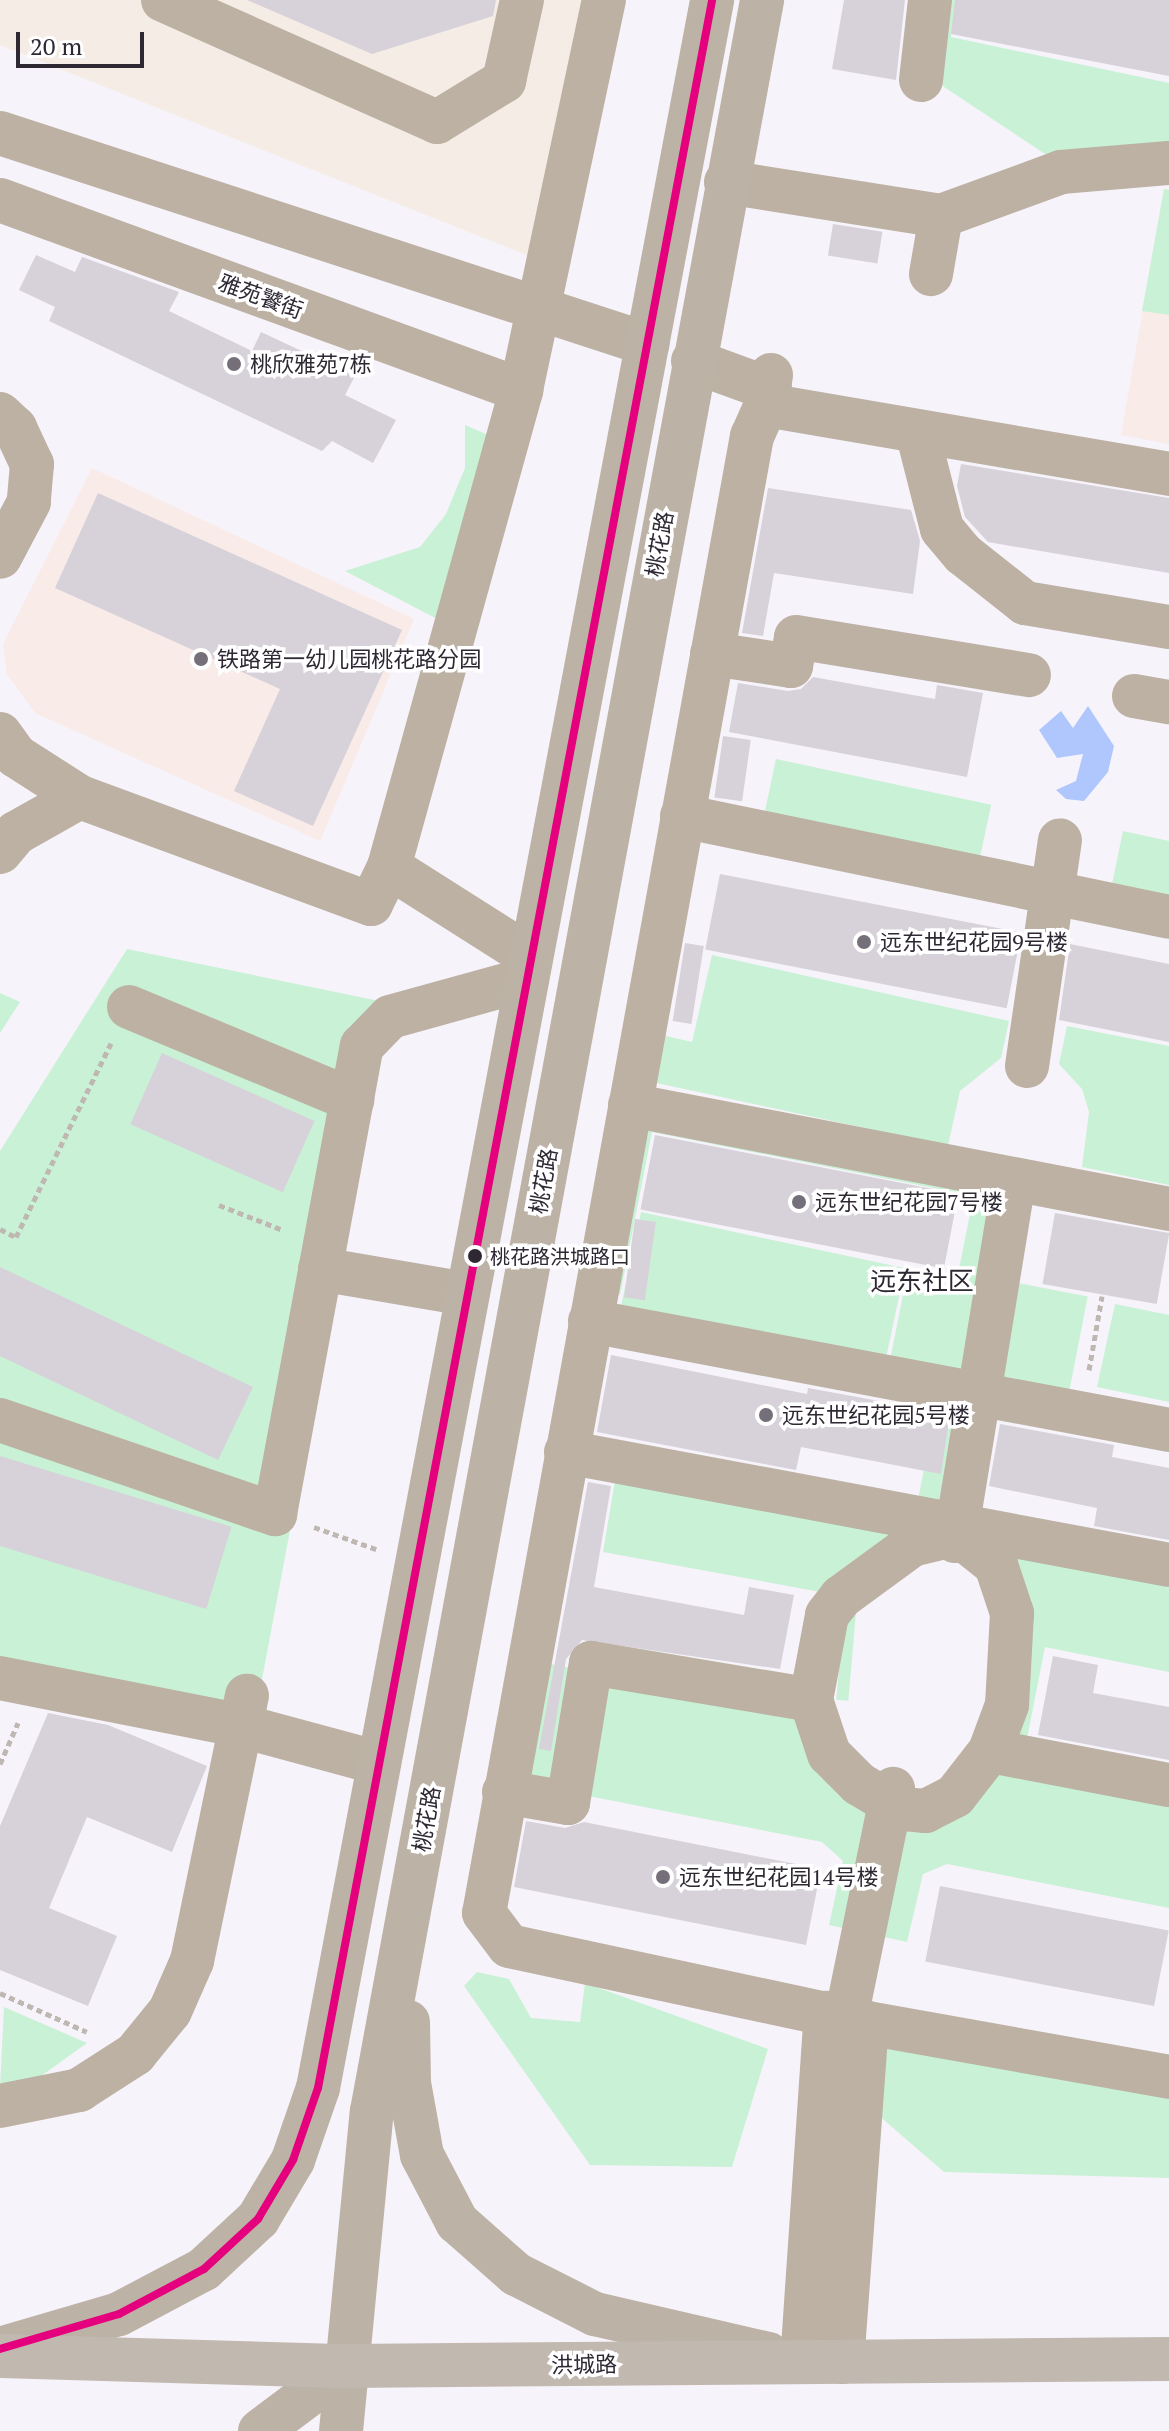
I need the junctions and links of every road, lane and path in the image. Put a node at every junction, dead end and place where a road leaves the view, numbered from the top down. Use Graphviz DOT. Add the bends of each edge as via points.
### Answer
graph roads {
  1 [pos="163,0"];
  2 [pos="522,0"];
  3 [pos="604,0"];
  4 [pos="712,0"];
  5 [pos="762,0"];
  6 [pos="930,0"];
  7 [pos="921,80"];
  8 [pos="0,133"];
  9 [pos="1169,163"];
  10 [pos="726,182"];
  11 [pos="2,205"];
  12 [pos="941,216"];
  13 [pos="931,274"];
  14 [pos="541,310"];
  15 [pos="647,344"];
  16 [pos="693,361"];
  17 [pos="521,390"];
  18 [pos="769,390"];
  19 [pos="0,414"];
  20 [pos="917,431"];
  21 [pos="1169,474"];
  22 [pos="0,557"];
  23 [pos="1169,627"];
  24 [pos="712,654"];
  25 [pos="1029,675"];
  26 [pos="8,745"];
  27 [pos="80,797"];
  28 [pos="682,816"];
  29 [pos="1060,840"];
  30 [pos="8,842"];
  31 [pos="389,867"];
  32 [pos="1052,893"];
  33 [pos="1169,917"];
  34 [pos="529,968"];
  35 [pos="129,1007"];
  36 [pos="1027,1066"];
  37 [pos="352,1100"];
  38 [pos="630,1105"];
  39 [pos="1014,1180"];
  40 [pos="219,1205"];
  41 [pos="1169,1209"];
  42 [pos="0,1229"];
  43 [pos="322,1257"];
  44 [pos="470,1282"];
  45 [pos="1102,1296"];
  46 [pos="590,1321"];
  47 [pos="979,1394"];
  48 [pos="1081,1413"];
  49 [pos="0,1420"];
  50 [pos="1169,1430"];
  51 [pos="566,1452"];
  52 [pos="275,1514"];
  53 [pos="957,1534"];
  54 [pos="417,1563"];
  55 [pos="1169,1565"];
  56 [pos="0,1678"];
  57 [pos="811,1700"];
  58 [pos="242,1711"];
  59 [pos="990,1751"];
  60 [pos="379,1763"];
  61 [pos="1169,1785"];
  62 [pos="504,1792"];
  63 [pos="892,1796"];
  64 [pos="405,1931"];
  65 [pos="0,1993"];
  66 [pos="846,2018"];
  67 [pos="135,2054"];
  68 [pos="1169,2077"];
  69 [pos="0,2106"];
  70 [pos="0,2349"];
  71 [pos="0,2356"];
  72 [pos="1169,2359"];
  73 [pos="822,2362"];
  74 [pos="347,2366"];
  75 [pos="260,2431"];
  76 [pos="331,2431"];
  77 [pos="341,2431"];
  1 -- 2 [label="street" via="437,122 504,81"];
  3 -- 14 [label="street"];
  4 -- 15 [label="main road"];
  5 -- 10 [label="main road, 桃花路"];
  6 -- 7 [label="street"];
  8 -- 14 [label="street"];
  9 -- 12 [label="street" via="1061,172"];
  10 -- 12 [label="street"];
  10 -- 16 [label="main road, 桃花路"];
  11 -- 17 [label="street, 雅苑饕街"];
  12 -- 13 [label="street"];
  14 -- 15 [label="street"];
  14 -- 17 [label="street"];
  15 -- 34 [label="main road"];
  16 -- 18 [label="street"];
  16 -- 64 [label="main road, 桃花路"];
  17 -- 31 [label="street"];
  18 -- 20 [label="street"];
  18 -- 24 [label="street" via="752,436"];
  19 -- 22 [label="street" via="15,428 32,464 29,502"];
  20 -- 21 [label="street"];
  20 -- 23 [label="street" via="942,529 963,554 1025,603"];
  24 -- 25 [label="street" via="791,666 796,637"];
  24 -- 28 [label="street"];
  26 -- 27 [label="street"];
  26 -- 30 [label="street" via="26,795"];
  27 -- 30 [label="street"];
  27 -- 31 [label="street" via="371,904"];
  28 -- 32 [label="street"];
  28 -- 38 [label="street"];
  29 -- 32 [label="street"];
  31 -- 34 [label="street"];
  32 -- 33 [label="street"];
  32 -- 36 [label="street"];
  34 -- 37 [label="street" via="390,1017 362,1046"];
  34 -- 44 [label="main road"];
  35 -- 37 [label="street"];
  35 -- 42 [label="path" via="16,1237"];
  37 -- 43 [label="street"];
  38 -- 39 [label="street"];
  38 -- 46 [label="street"];
  39 -- 41 [label="street"];
  39 -- 47 [label="street"];
  40 -- 43 [label="path"];
  43 -- 44 [label="street"];
  43 -- 52 [label="street"];
  44 -- 54 [label="main road"];
  45 -- 48 [label="path"];
  46 -- 47 [label="street"];
  46 -- 51 [label="street"];
  47 -- 48 [label="street"];
  47 -- 53 [label="street"];
  48 -- 50 [label="street"];
  49 -- 52 [label="street"];
  51 -- 53 [label="street"];
  51 -- 62 [label="street"];
  52 -- 54 [label="path"];
  53 -- 55 [label="street"];
  53 -- 57 [label="street" via="912,1545 841,1597 827,1615"];
  53 -- 59 [label="street" via="996,1565 1012,1613 1007,1705"];
  54 -- 60 [label="main road"];
  56 -- 58 [label="street"];
  57 -- 62 [label="street" via="591,1663 568,1803"];
  57 -- 63 [label="street" via="829,1754 859,1784"];
  58 -- 60 [label="street"];
  58 -- 67 [label="street" via="192,1961 170,2011"];
  59 -- 61 [label="street"];
  59 -- 63 [label="street" via="955,1796 926,1811"];
  60 -- 70 [label="main road" via="318,2088 293,2160 258,2219 204,2269 119,2314"];
  62 -- 66 [label="street" via="484,1913 509,1946"];
  63 -- 66 [label="street"];
  64 -- 73 [label="main road" via="409,2083 422,2155 457,2222 516,2274 595,2314"];
  64 -- 74 [label="main road, 桃花路" via="372,2111"];
  65 -- 67 [label="path"];
  66 -- 68 [label="street"];
  66 -- 73 [label="street"];
  67 -- 69 [label="street" via="79,2090"];
  71 -- 74 [label="highway, 洪城路"];
  72 -- 73 [label="highway, 洪城路"];
  73 -- 74 [label="highway, 洪城路"];
  74 -- 75 [label="main road"];
  74 -- 76 [label="main road"];
  74 -- 77 [label="main road, 桃花路"];
}
